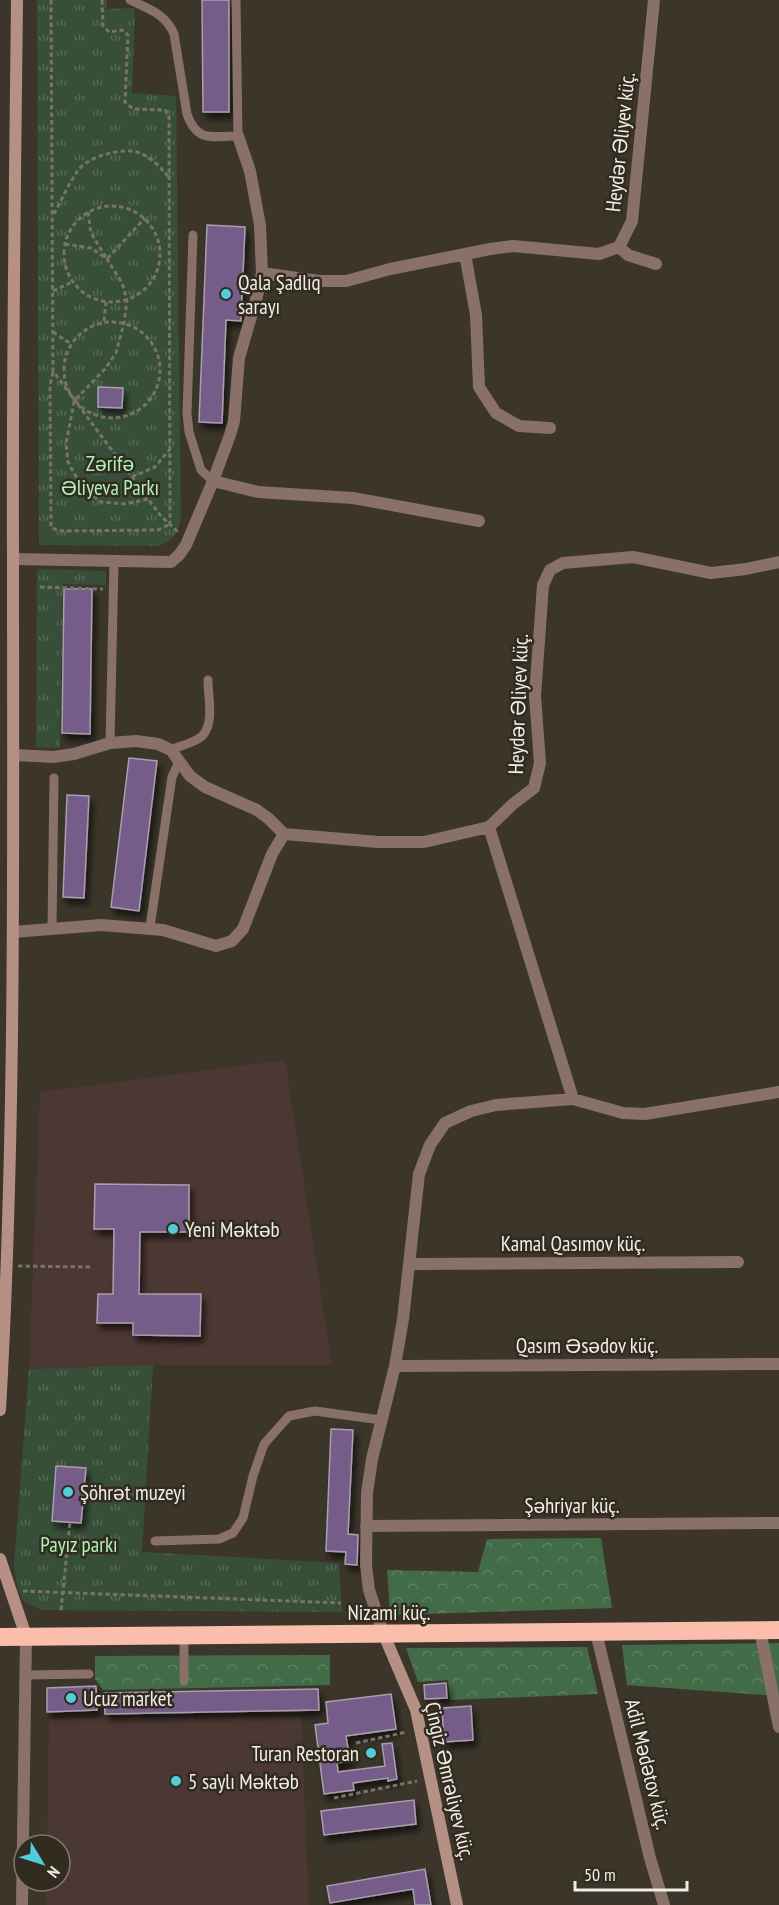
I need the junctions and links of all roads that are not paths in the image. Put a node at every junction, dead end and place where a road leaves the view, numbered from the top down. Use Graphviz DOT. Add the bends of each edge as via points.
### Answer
graph roads {
  1 [pos="17,0"];
  2 [pos="130,0"];
  3 [pos="236,0"];
  4 [pos="654,0"];
  5 [pos="238,136"];
  6 [pos="193,234"];
  7 [pos="619,248"];
  8 [pos="465,254"];
  9 [pos="656,264"];
  10 [pos="262,273"];
  11 [pos="550,428"];
  12 [pos="213,481"];
  13 [pos="479,521"];
  14 [pos="13,558"];
  15 [pos="114,562"];
  16 [pos="779,562"];
  17 [pos="208,680"];
  18 [pos="110,743"];
  19 [pos="171,750"];
  20 [pos="15,755"];
  21 [pos="178,762"];
  22 [pos="54,778"];
  23 [pos="489,827"];
  24 [pos="284,834"];
  25 [pos="150,927"];
  26 [pos="52,928"];
  27 [pos="13,932"];
  28 [pos="779,1092"];
  29 [pos="573,1099"];
  30 [pos="738,1262"];
  31 [pos="409,1264"];
  32 [pos="779,1364"];
  33 [pos="395,1366"];
  34 [pos="0,1410"];
  35 [pos="381,1420"];
  36 [pos="779,1523"];
  37 [pos="366,1526"];
  38 [pos="155,1541"];
  39 [pos="0,1559"];
  40 [pos="760,1630"];
  41 [pos="779,1630"];
  42 [pos="596,1632"];
  43 [pos="384,1635"];
  44 [pos="26,1636"];
  45 [pos="184,1636"];
  46 [pos="0,1637"];
  47 [pos="89,1674"];
  48 [pos="26,1675"];
  49 [pos="184,1681"];
  50 [pos="779,1727"];
  51 [pos="22,1905"];
  52 [pos="457,1905"];
  53 [pos="664,1905"];
  1 -- 14 [label="main road"];
  2 -- 5 [label="lane" via="169,22 191,125 206,136"];
  3 -- 5 [label="lane"];
  4 -- 7 [label="street, Heydər Əliyev küç." via="632,221"];
  5 -- 10 [label="street" via="250,171 260,225"];
  6 -- 12 [label="lane" via="187,413 201,470"];
  7 -- 8 [label="street" via="599,254 513,246"];
  7 -- 9 [label="street"];
  8 -- 10 [label="street" via="346,281"];
  8 -- 11 [label="street" via="476,315 479,387 496,413 519,426"];
  10 -- 12 [label="street" via="239,358 234,421"];
  12 -- 13 [label="street" via="258,492 353,498"];
  12 -- 15 [label="street" via="186,546 171,562"];
  14 -- 15 [label="street"];
  14 -- 20 [label="main road"];
  15 -- 18 [label="lane"];
  16 -- 23 [label="street, Heydər Əliyev küç." via="711,573 633,557 563,563 550,570 543,585 535,696 540,762 534,788"];
  17 -- 19 [label="lane" via="206,730 200,738"];
  18 -- 19 [label="street" via="136,741"];
  18 -- 20 [label="street" via="53,757"];
  19 -- 21 [label="street"];
  20 -- 27 [label="main road"];
  21 -- 24 [label="street" via="205,787 257,810"];
  21 -- 25 [label="lane" via="172,777"];
  22 -- 26 [label="lane"];
  23 -- 24 [label="street" via="424,842"];
  23 -- 29 [label="street"];
  24 -- 25 [label="street" via="272,854 243,929 232,941 216,946"];
  25 -- 26 [label="street"];
  26 -- 27 [label="street"];
  27 -- 34 [label="main road" via="8,1266"];
  28 -- 29 [label="street" via="645,1114 623,1113"];
  29 -- 31 [label="street" via="496,1105 445,1123 430,1144 418,1174"];
  30 -- 31 [label="street, Kamal Qasımov küç."];
  31 -- 33 [label="street"];
  32 -- 33 [label="street, Qasım Əsədov küç."];
  33 -- 35 [label="street"];
  35 -- 37 [label="street" via="367,1493"];
  35 -- 38 [label="lane" via="315,1411 289,1416 264,1444 243,1518 232,1533 219,1539"];
  36 -- 37 [label="street, Şəhriyar küç."];
  37 -- 43 [label="street" via="369,1590"];
  39 -- 44 [label="main road"];
  40 -- 41 [label="highway, Nizami küç."];
  40 -- 42 [label="highway, Nizami küç."];
  40 -- 50 [label="street"];
  42 -- 43 [label="highway, Nizami küç."];
  42 -- 53 [label="street, Adil Mədətov küç."];
  43 -- 45 [label="highway, Nizami küç."];
  43 -- 52 [label="main road, Çingiz Əmrəliyev küç." via="421,1730"];
  44 -- 45 [label="highway, Nizami küç."];
  44 -- 46 [label="highway, Nizami küç."];
  44 -- 48 [label="street"];
  45 -- 49 [label="lane"];
  47 -- 48 [label="lane"];
  48 -- 51 [label="street"];
}
